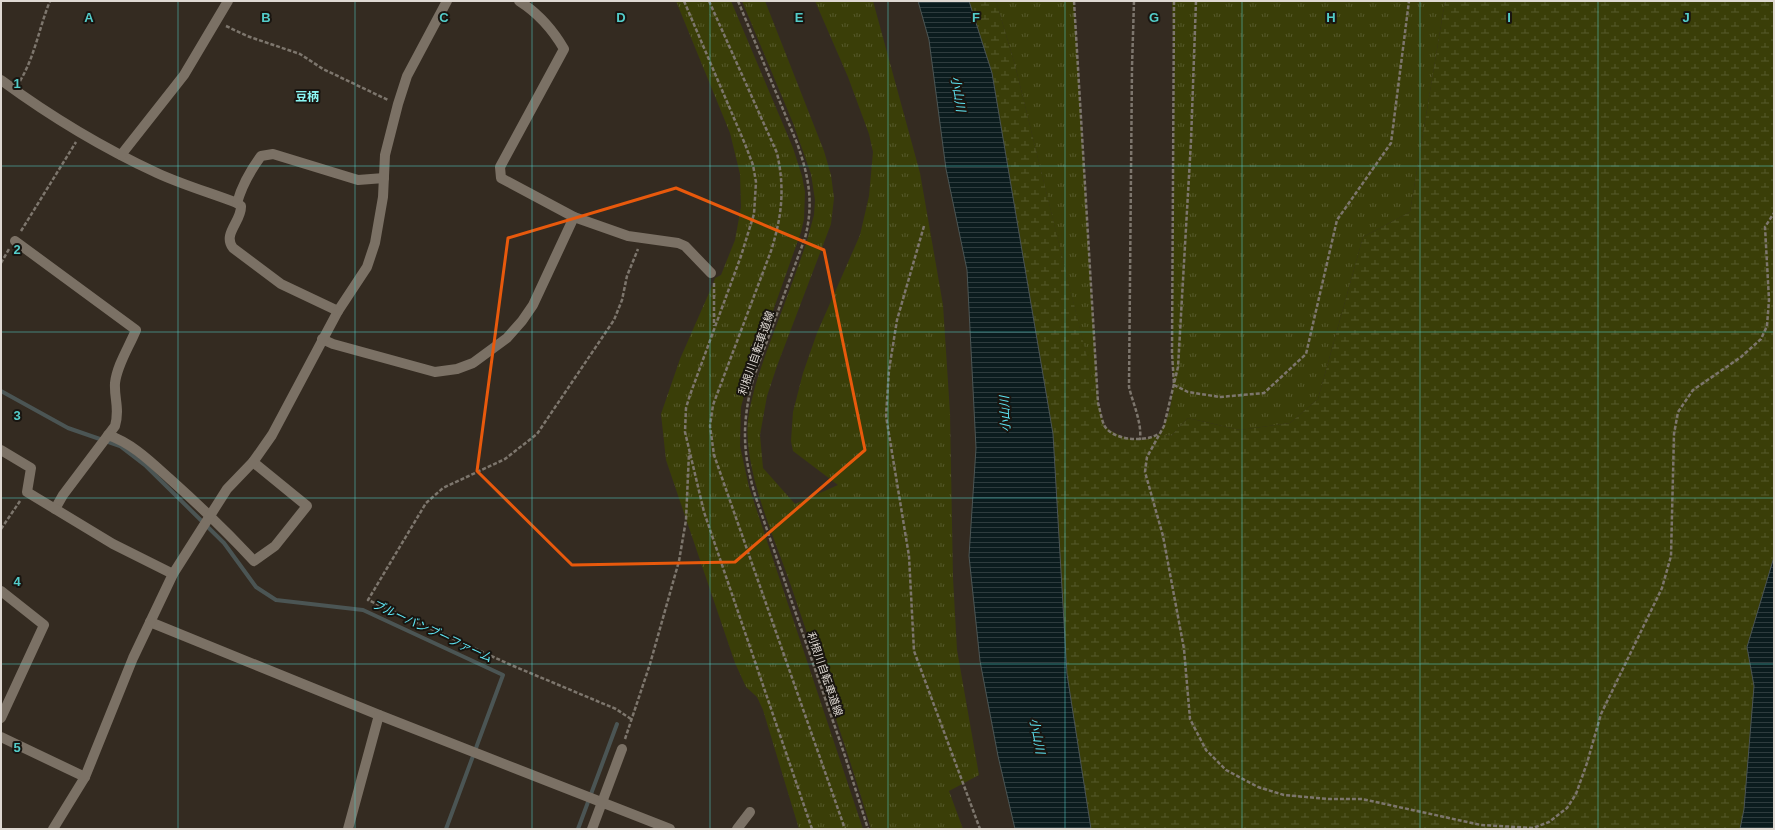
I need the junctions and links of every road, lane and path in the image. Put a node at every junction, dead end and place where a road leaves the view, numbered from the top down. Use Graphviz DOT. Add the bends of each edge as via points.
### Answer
graph roads {
  1 [pos="50,1"];
  2 [pos="228,1"];
  3 [pos="447,1"];
  4 [pos="519,1"];
  5 [pos="684,1"];
  6 [pos="709,1"];
  7 [pos="738,1"];
  8 [pos="1074,1"];
  9 [pos="1134,1"];
  10 [pos="1174,1"];
  11 [pos="1196,1"];
  12 [pos="1409,1"];
  13 [pos="216,21"];
  14 [pos="1,80"];
  15 [pos="15,90"];
  16 [pos="398,104"];
  17 [pos="81,133"];
  18 [pos="121,155"];
  19 [pos="384,178"];
  20 [pos="237,203"];
  21 [pos="1774,213"];
  22 [pos="574,216"];
  23 [pos="924,226"];
  24 [pos="643,238"];
  25 [pos="15,241"];
  26 [pos="1,263"];
  27 [pos="711,273"];
  28 [pos="338,311"];
  29 [pos="714,329"];
  30 [pos="322,339"];
  31 [pos="1174,385"];
  32 [pos="1159,434"];
  33 [pos="108,435"];
  34 [pos="1140,440"];
  35 [pos="1,450"];
  36 [pos="690,450"];
  37 [pos="253,462"];
  38 [pos="26,492"];
  39 [pos="55,510"];
  40 [pos="211,516"];
  41 [pos="1,529"];
  42 [pos="173,574"];
  43 [pos="1,591"];
  44 [pos="150,622"];
  45 [pos="379,715"];
  46 [pos="1,718"];
  47 [pos="632,719"];
  48 [pos="1,737"];
  49 [pos="622,749"];
  50 [pos="85,777"];
  51 [pos="602,802"];
  52 [pos="750,812"];
  53 [pos="54,829"];
  54 [pos="348,829"];
  55 [pos="592,829"];
  56 [pos="670,829"];
  57 [pos="737,829"];
  58 [pos="812,829"];
  59 [pos="845,829"];
  60 [pos="868,829"];
  61 [pos="980,829"];
  1 -- 15 [label="path" via="29,67"];
  2 -- 13 [label="street"];
  3 -- 16 [label="street" via="407,76"];
  4 -- 22 [label="street" via="532,8 555,34 564,49 500,167 501,178"];
  5 -- 29 [label="path" via="745,144 756,182 754,214"];
  6 -- 59 [label="path" via="777,153 782,176 782,203 777,232 713,405 710,426 714,455"];
  7 -- 60 [label="path, 利根川自転車道線" via="797,143 810,196 805,238 753,379 746,413 746,461 755,495"];
  8 -- 34 [label="path" via="1098,403 1104,426 1117,435"];
  9 -- 34 [label="path" via="1129,387 1141,429"];
  10 -- 31 [label="path"];
  11 -- 31 [label="path" via="1191,141 1178,367"];
  12 -- 31 [label="path" via="1391,143 1337,220 1306,354 1264,392 1220,397 1188,392"];
  13 -- 16 [label="path" via="247,36 300,54 323,69"];
  13 -- 18 [label="street" via="184,75"];
  14 -- 15 [label="street"];
  15 -- 17 [label="street"];
  16 -- 19 [label="street" via="385,155"];
  17 -- 18 [label="street"];
  17 -- 25 [label="path"];
  18 -- 20 [label="street" via="158,174"];
  19 -- 20 [label="street" via="358,180 273,154 261,156 241,189"];
  19 -- 28 [label="street" via="372,256"];
  20 -- 28 [label="street" via="242,211 229,236 229,243 233,248 281,284"];
  21 -- 32 [label="path" via="1765,227 1769,300 1767,326 1761,339 1741,357 1693,390 1678,412 1674,434 1670,556 1662,588 1601,714 1588,764 1576,794 1567,808 1549,822 1533,828 1481,825 1362,799 1284,795 1258,787 1226,770 1206,750 1190,719 1181,634 1163,536 1145,472 1147,457"];
  22 -- 24 [label="street" via="628,236"];
  22 -- 30 [label="street" via="533,305 507,338 473,363 457,369 434,372"];
  23 -- 61 [label="path" via="897,320 889,370 886,416 909,556 914,651"];
  24 -- 27 [label="street" via="682,245"];
  24 -- 47 [label="path" via="627,276 622,300 614,320 537,434 505,459 443,488 426,503 368,600 616,709"];
  25 -- 26 [label="path"];
  25 -- 33 [label="street" via="136,330 118,370 115,384 118,415 115,426"];
  27 -- 29 [label="path" via="715,286"];
  28 -- 30 [label="street"];
  29 -- 36 [label="path" via="686,408 685,432"];
  30 -- 37 [label="street" via="272,435"];
  31 -- 32 [label="path" via="1164,426"];
  32 -- 34 [label="path" via="1154,438"];
  33 -- 39 [label="street" via="63,495"];
  33 -- 40 [label="street" via="122,440 150,462"];
  35 -- 38 [label="street" via="31,468"];
  36 -- 47 [label="path" via="686,520 679,561"];
  36 -- 58 [label="path" via="704,512"];
  37 -- 40 [label="street" via="228,489"];
  37 -- 40 [label="street" via="307,506 275,546 254,561"];
  38 -- 39 [label="street"];
  38 -- 41 [label="path"];
  39 -- 42 [label="street" via="113,544"];
  40 -- 42 [label="street"];
  42 -- 44 [label="street"];
  43 -- 46 [label="street" via="44,625"];
  44 -- 45 [label="street"];
  44 -- 50 [label="street"];
  45 -- 51 [label="street"];
  45 -- 54 [label="street"];
  47 -- 49 [label="path"];
  48 -- 50 [label="street"];
  49 -- 51 [label="street"];
  50 -- 53 [label="street"];
  51 -- 55 [label="street"];
  51 -- 56 [label="street"];
  52 -- 57 [label="street"];
}
